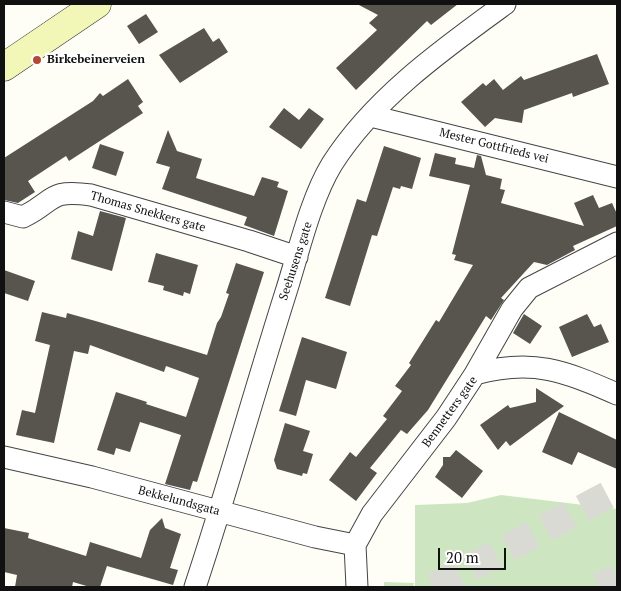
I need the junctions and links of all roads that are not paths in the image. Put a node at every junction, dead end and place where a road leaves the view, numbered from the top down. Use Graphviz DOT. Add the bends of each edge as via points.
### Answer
graph roads {
  1 [pos="97,4"];
  2 [pos="505,4"];
  3 [pos="4,67"];
  4 [pos="371,116"];
  5 [pos="617,177"];
  6 [pos="4,212"];
  7 [pos="617,243"];
  8 [pos="297,257"];
  9 [pos="475,374"];
  10 [pos="617,394"];
  11 [pos="4,457"];
  12 [pos="220,512"];
  13 [pos="355,544"];
  14 [pos="195,587"];
  15 [pos="356,587"];
  1 -- 3 [label="main road"];
  2 -- 4 [label="street, Seehusens gate" via="439,54"];
  4 -- 5 [label="street, Mester Gottfrieds vei"];
  4 -- 8 [label="street, Seehusens gate" via="342,151 321,185"];
  6 -- 8 [label="street, Thomas Snekkers gate" via="23,217 53,196 91,195"];
  7 -- 9 [label="street" via="529,288 512,310"];
  8 -- 12 [label="street, Seehusens gate"];
  9 -- 10 [label="street, Bennetters gate" via="499,367 532,366 559,370"];
  9 -- 13 [label="street, Bennetters gate" via="440,426 372,514"];
  11 -- 12 [label="street, Bekkelundsgata"];
  12 -- 13 [label="street, Bekkelundsgata"];
  12 -- 14 [label="street, Seehusens gate"];
  13 -- 15 [label="street"];
}
